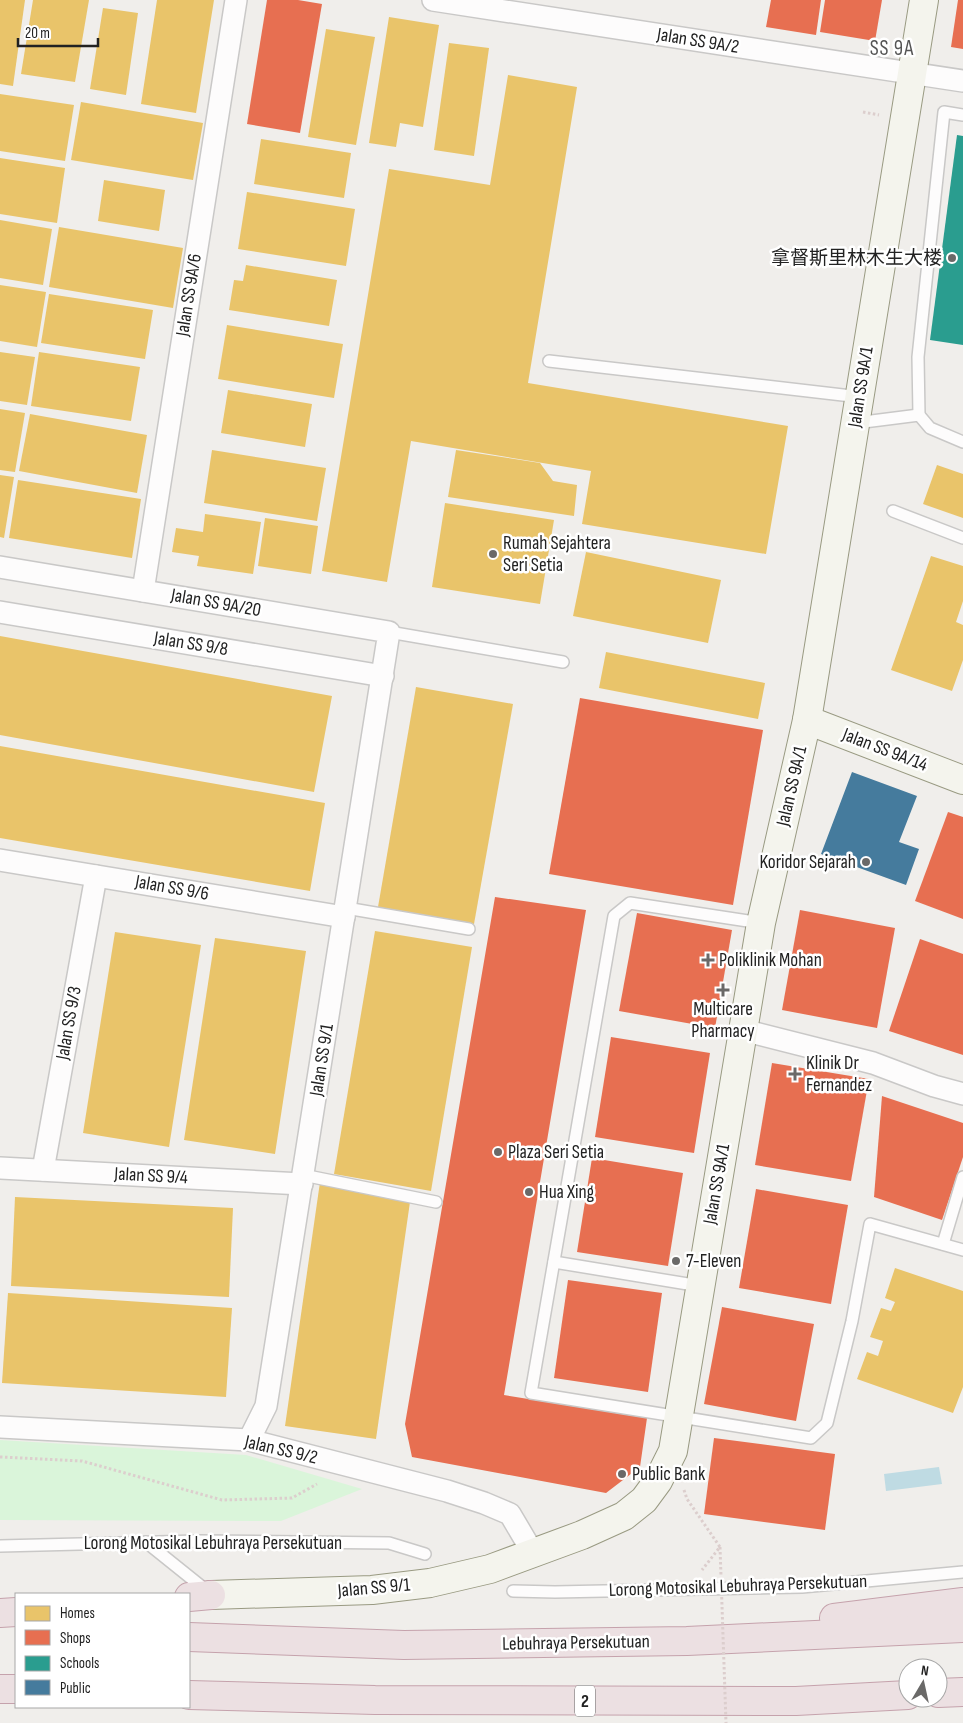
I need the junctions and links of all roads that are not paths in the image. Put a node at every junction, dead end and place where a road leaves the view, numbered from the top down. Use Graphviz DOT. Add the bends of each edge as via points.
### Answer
graph roads {
  1 [pos="236,0"];
  2 [pos="433,0"];
  3 [pos="924,0"];
  4 [pos="520,6"];
  5 [pos="912,74"];
  6 [pos="963,81"];
  7 [pos="963,115"];
  8 [pos="549,362"];
  9 [pos="858,410"];
  10 [pos="919,415"];
  11 [pos="963,442"];
  12 [pos="893,511"];
  13 [pos="963,538"];
  14 [pos="0,566"];
  15 [pos="143,591"];
  16 [pos="0,612"];
  17 [pos="390,632"];
  18 [pos="563,662"];
  19 [pos="383,676"];
  20 [pos="807,720"];
  21 [pos="963,780"];
  22 [pos="0,860"];
  23 [pos="96,876"];
  24 [pos="345,913"];
  25 [pos="762,923"];
  26 [pos="468,929"];
  27 [pos="743,1030"];
  28 [pos="963,1094"];
  29 [pos="0,1168"];
  30 [pos="43,1170"];
  31 [pos="963,1177"];
  32 [pos="302,1180"];
  33 [pos="436,1202"];
  34 [pos="943,1244"];
  35 [pos="963,1250"];
  36 [pos="554,1262"];
  37 [pos="700,1286"];
  38 [pos="679,1418"];
  39 [pos="0,1427"];
  40 [pos="249,1440"];
  41 [pos="146,1542"];
  42 [pos="0,1546"];
  43 [pos="533,1553"];
  44 [pos="425,1554"];
  45 [pos="963,1572"];
  46 [pos="513,1591"];
  47 [pos="200,1596"];
  48 [pos="963,1602"];
  49 [pos="15,1612"];
  50 [pos="0,1613"];
  51 [pos="963,1628"];
  52 [pos="0,1629"];
  53 [pos="15,1630"];
  54 [pos="190,1637"];
  55 [pos="687,1641"];
  56 [pos="0,1689"];
  57 [pos="15,1690"];
  58 [pos="963,1692"];
  59 [pos="948,1693"];
  60 [pos="190,1695"];
  61 [pos="898,1696"];
  1 -- 15 [label="street, Jalan SS 9A/6"];
  2 -- 4 [label="street, Jalan SS 9A/2"];
  3 -- 5 [label="street, Jalan SS 9A/1"];
  4 -- 5 [label="street, Jalan SS 9A/2"];
  5 -- 6 [label="street, Jalan SS 9A/2"];
  5 -- 9 [label="street, Jalan SS 9A/1"];
  7 -- 10 [label="lane" via="944,112 918,357"];
  8 -- 9 [label="lane"];
  9 -- 10 [label="lane"];
  9 -- 20 [label="street, Jalan SS 9A/1"];
  10 -- 11 [label="lane" via="930,428"];
  12 -- 13 [label="lane"];
  14 -- 15 [label="street, Jalan SS 9A/20"];
  15 -- 17 [label="street, Jalan SS 9A/20"];
  16 -- 19 [label="street, Jalan SS 9/8"];
  17 -- 18 [label="lane"];
  17 -- 19 [label="street"];
  19 -- 24 [label="street, Jalan SS 9/1"];
  20 -- 21 [label="street, Jalan SS 9A/14"];
  20 -- 25 [label="street, Jalan SS 9A/1"];
  22 -- 23 [label="street, Jalan SS 9/6"];
  23 -- 24 [label="street, Jalan SS 9/6"];
  23 -- 30 [label="street, Jalan SS 9/3"];
  24 -- 26 [label="lane"];
  24 -- 32 [label="street, Jalan SS 9/1"];
  25 -- 27 [label="street, Jalan SS 9A/1"];
  25 -- 36 [label="lane" via="630,903 614,916"];
  27 -- 28 [label="street" via="873,1063"];
  27 -- 37 [label="street, Jalan SS 9A/1"];
  29 -- 30 [label="street, Jalan SS 9/4"];
  30 -- 32 [label="street, Jalan SS 9/4"];
  31 -- 34 [label="lane"];
  32 -- 33 [label="lane"];
  32 -- 40 [label="street, Jalan SS 9/1" via="266,1406"];
  34 -- 35 [label="lane"];
  34 -- 38 [label="lane" via="870,1224 852,1321 827,1424 811,1438"];
  36 -- 37 [label="lane"];
  36 -- 38 [label="lane" via="531,1393"];
  37 -- 38 [label="street, Jalan SS 9A/1"];
  38 -- 43 [label="street, Jalan SS 9A/1" via="673,1451 658,1482 644,1500 624,1516"];
  39 -- 40 [label="street, Jalan SS 9/2"];
  40 -- 43 [label="street, Jalan SS 9/2" via="484,1503 510,1514"];
  41 -- 42 [label="lane, Lorong Motosikal Lebuhraya Persekutuan"];
  41 -- 44 [label="lane, Lorong Motosikal Lebuhraya Persekutuan" via="389,1543"];
  41 -- 47 [label="lane"];
  43 -- 47 [label="street, Jalan SS 9/1" via="430,1583 372,1590"];
  45 -- 46 [label="lane, Lorong Motosikal Lebuhraya Persekutuan" via="802,1587"];
  48 -- 55 [label="highway" via="860,1614"];
  49 -- 50 [label="highway"];
  51 -- 55 [label="highway, Lebuhraya Persekutuan"];
  52 -- 53 [label="highway"];
  54 -- 55 [label="highway, Lebuhraya Persekutuan" via="404,1646"];
  56 -- 57 [label="highway"];
  58 -- 59 [label="highway"];
  60 -- 61 [label="highway, 2" via="375,1700 767,1701"];
}
